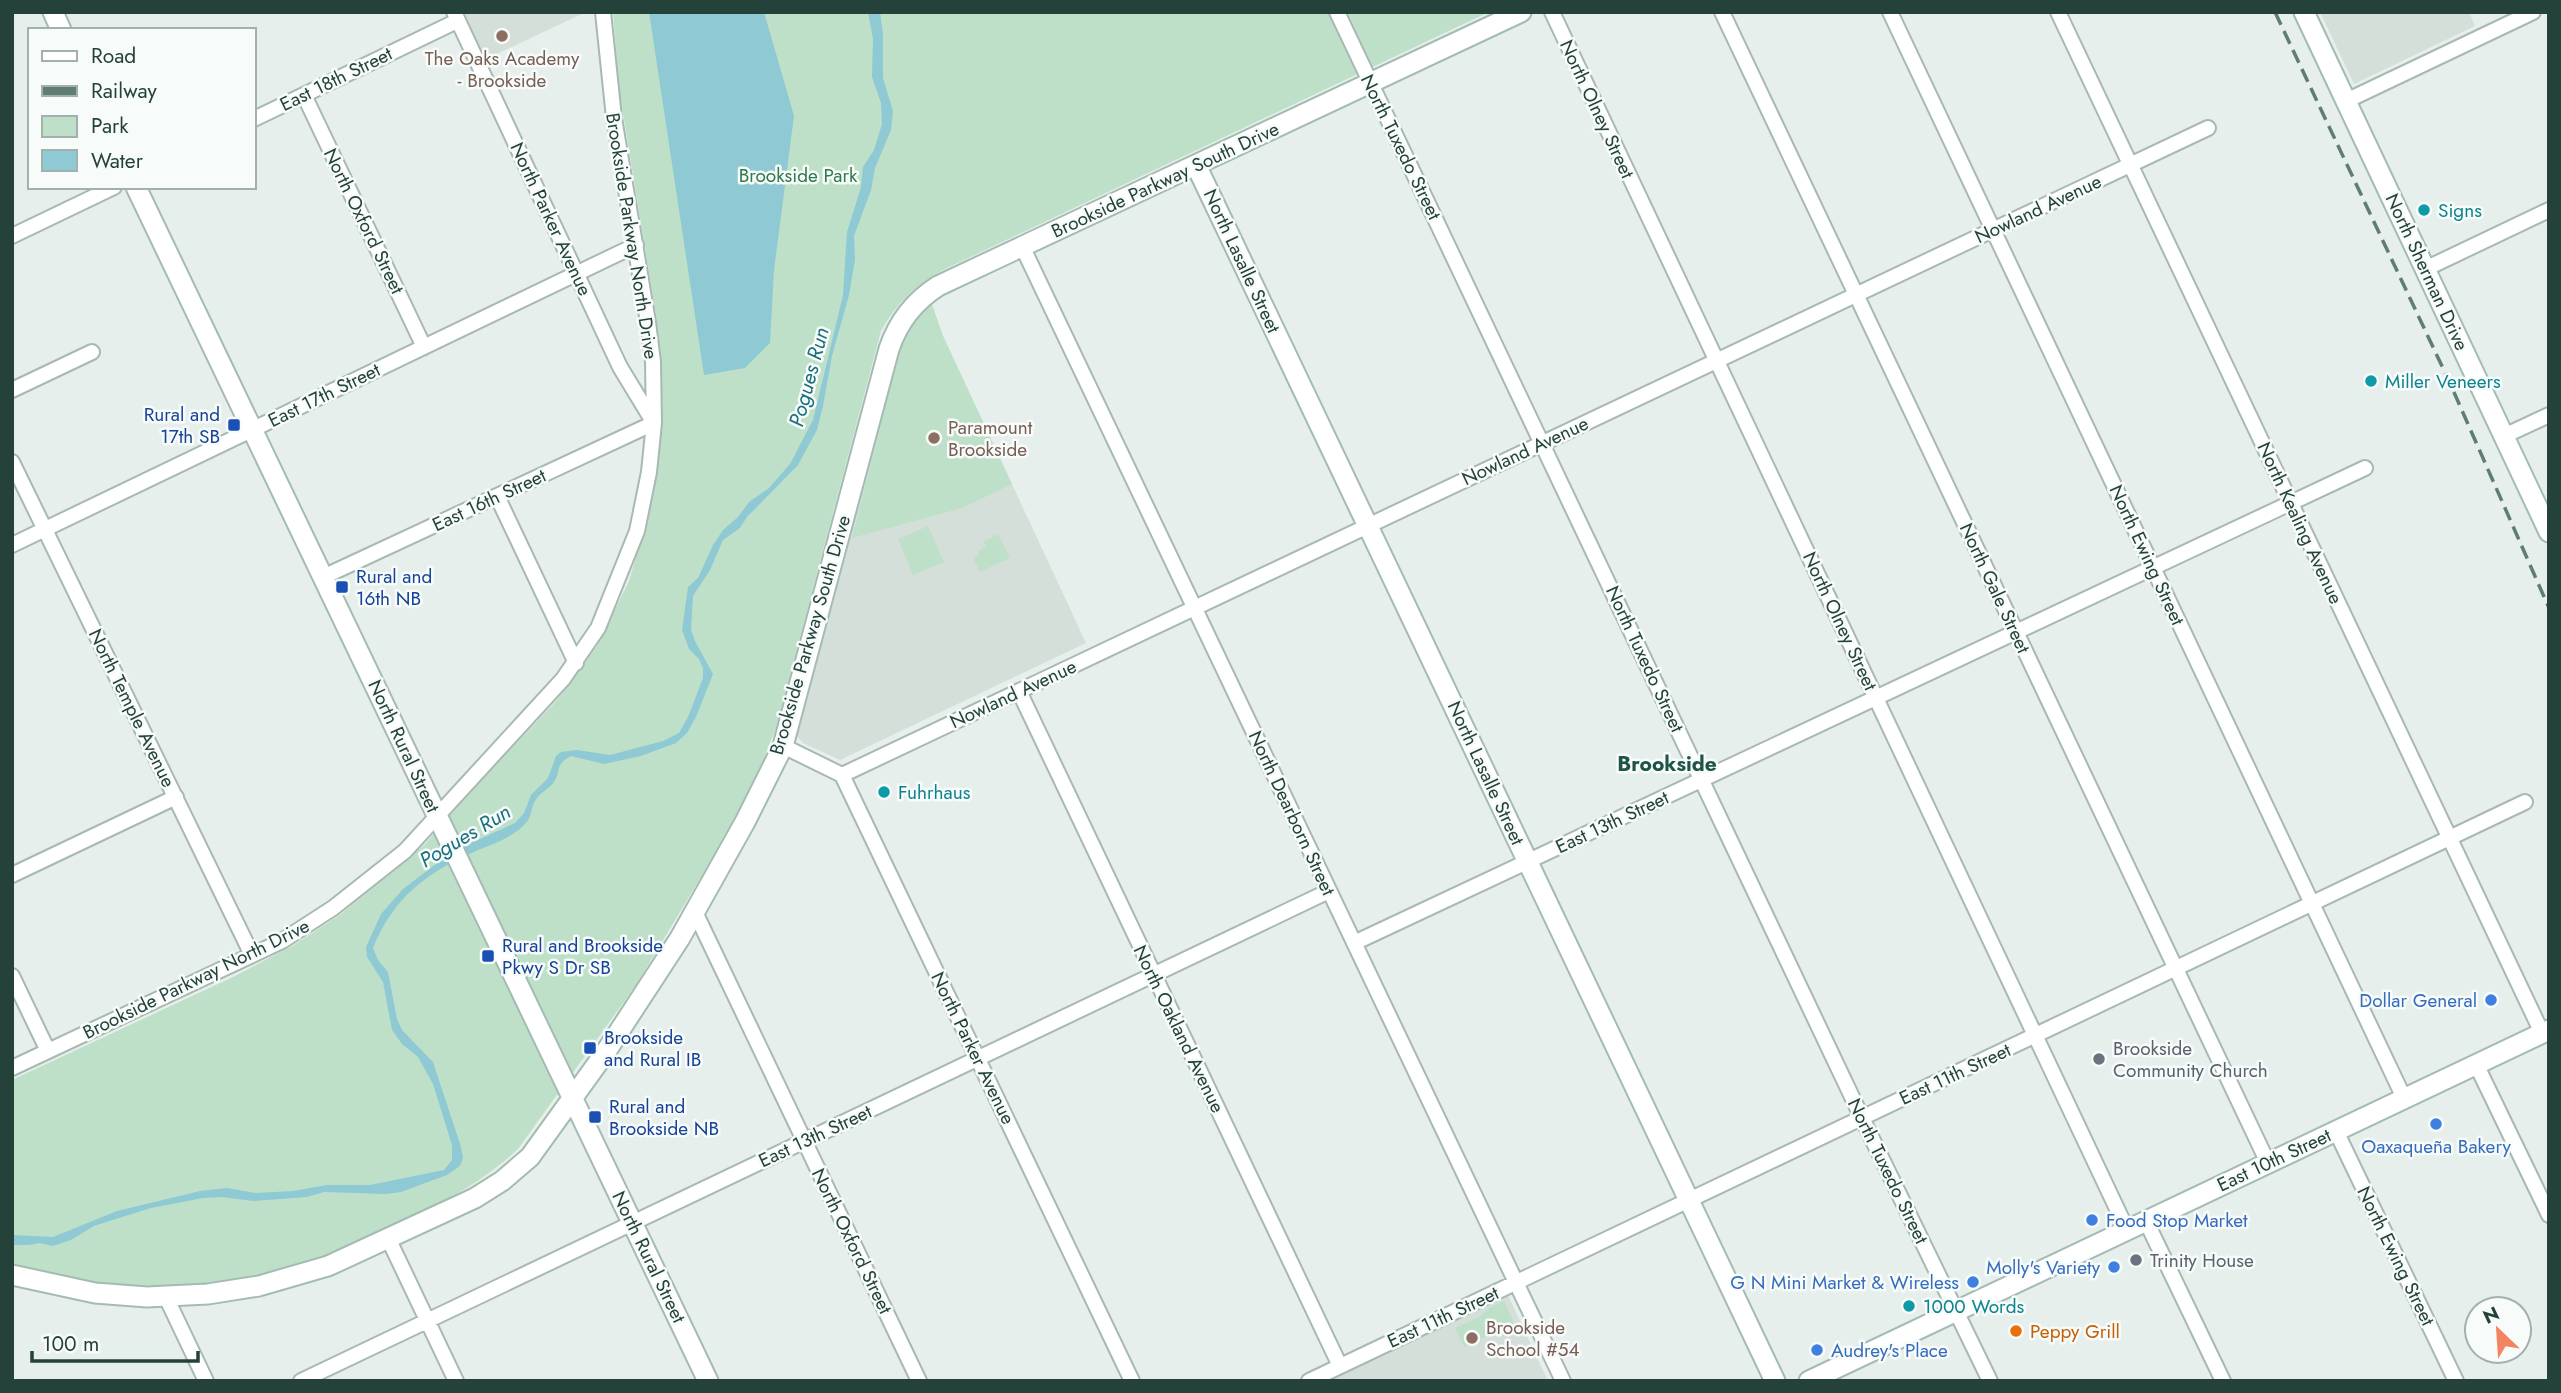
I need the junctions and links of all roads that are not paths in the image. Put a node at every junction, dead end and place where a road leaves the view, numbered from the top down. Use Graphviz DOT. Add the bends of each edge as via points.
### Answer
graph roads {
  1 [pos="52,12"];
  2 [pos="603,12"];
  3 [pos="1337,12"];
  4 [pos="1521,12"];
  5 [pos="1552,12"];
  6 [pos="1721,12"];
  7 [pos="1890,12"];
  8 [pos="2058,12"];
  9 [pos="2304,12"];
  10 [pos="2533,12"];
  11 [pos="455,17"];
  12 [pos="60,28"];
  13 [pos="1371,83"];
  14 [pos="304,95"];
  15 [pos="2346,101"];
  16 [pos="256,119"];
  17 [pos="2208,128"];
  18 [pos="1196,165"];
  19 [pos="2130,165"];
  20 [pos="110,189"];
  21 [pos="137,189"];
  22 [pos="2549,210"];
  23 [pos="1993,230"];
  24 [pos="12,236"];
  25 [pos="636,245"];
  26 [pos="1022,246"];
  27 [pos="2425,269"];
  28 [pos="577,274"];
  29 [pos="1856,295"];
  30 [pos="424,347"];
  31 [pos="92,352"];
  32 [pos="1717,361"];
  33 [pos="12,390"];
  34 [pos="2549,415"];
  35 [pos="654,423"];
  36 [pos="252,429"];
  37 [pos="2504,436"];
  38 [pos="1542,443"];
  39 [pos="12,462"];
  40 [pos="2365,468"];
  41 [pos="497,496"];
  42 [pos="2290,503"];
  43 [pos="1368,526"];
  44 [pos="44,528"];
  45 [pos="2549,532"];
  46 [pos="12,545"];
  47 [pos="2153,568"];
  48 [pos="323,577"];
  49 [pos="1195,608"];
  50 [pos="2016,632"];
  51 [pos="576,663"];
  52 [pos="1018,691"];
  53 [pos="1876,698"];
  54 [pos="783,746"];
  55 [pos="842,775"];
  56 [pos="1702,780"];
  57 [pos="176,797"];
  58 [pos="2525,802"];
  59 [pos="441,825"];
  60 [pos="2449,838"];
  61 [pos="1528,862"];
  62 [pos="12,875"];
  63 [pos="1329,891"];
  64 [pos="2312,904"];
  65 [pos="695,912"];
  66 [pos="1354,943"];
  67 [pos="252,955"];
  68 [pos="2175,969"];
  69 [pos="1153,975"];
  70 [pos="12,976"];
  71 [pos="2545,1032"];
  72 [pos="2036,1035"];
  73 [pos="48,1051"];
  74 [pos="978,1058"];
  75 [pos="2476,1064"];
  76 [pos="12,1068"];
  77 [pos="2404,1098"];
  78 [pos="572,1099"];
  79 [pos="1862,1118"];
  80 [pos="2336,1131"];
  81 [pos="804,1141"];
  82 [pos="2268,1163"];
  83 [pos="1689,1199"];
  84 [pos="2549,1215"];
  85 [pos="2146,1221"];
  86 [pos="633,1223"];
  87 [pos="2127,1230"];
  88 [pos="388,1238"];
  89 [pos="12,1275"];
  90 [pos="1516,1282"];
  91 [pos="166,1297"];
  92 [pos="1956,1311"];
  93 [pos="427,1321"];
  94 [pos="1340,1366"];
  95 [pos="206,1381"];
  96 [pos="301,1381"];
  97 [pos="456,1381"];
  98 [pos="708,1381"];
  99 [pos="919,1381"];
  100 [pos="1132,1381"];
  101 [pos="1308,1381"];
  102 [pos="1563,1381"];
  103 [pos="1775,1381"];
  104 [pos="1810,1381"];
  105 [pos="1990,1381"];
  106 [pos="2223,1381"];
  107 [pos="2456,1381"];
  1 -- 12 [label="main road"];
  2 -- 25 [label="street, Brookside Parkway North Drive" via="614,118"];
  3 -- 13 [label="street, North Tuxedo Street"];
  4 -- 13 [label="main road, Brookside Parkway South Drive"];
  5 -- 32 [label="street, North Olney Street"];
  6 -- 29 [label="street, North Gale Street"];
  7 -- 23 [label="street, North Ewing Street"];
  8 -- 19 [label="street, North Kealing Avenue"];
  9 -- 15 [label="main road, North Sherman Drive"];
  10 -- 15 [label="street"];
  11 -- 14 [label="street, East 18th Street"];
  11 -- 28 [label="street, North Parker Avenue"];
  13 -- 18 [label="main road, Brookside Parkway South Drive"];
  13 -- 38 [label="street, North Tuxedo Street"];
  14 -- 16 [label="street, East 18th Street"];
  14 -- 30 [label="street, North Oxford Street"];
  15 -- 27 [label="main road, North Sherman Drive"];
  17 -- 19 [label="street, Nowland Avenue"];
  18 -- 26 [label="main road, Brookside Parkway South Drive"];
  18 -- 43 [label="main road, North Lasalle Street"];
  19 -- 23 [label="street, Nowland Avenue"];
  19 -- 42 [label="street, North Kealing Avenue"];
  20 -- 24 [label="street"];
  21 -- 36 [label="main road, North Rural Street"];
  22 -- 27 [label="street"];
  23 -- 29 [label="street, Nowland Avenue"];
  23 -- 47 [label="street, North Ewing Street"];
  25 -- 28 [label="street, East 17th Street"];
  25 -- 35 [label="street, Brookside Parkway North Drive" via="653,362"];
  26 -- 49 [label="street, North Dearborn Street"];
  26 -- 54 [label="main road, Brookside Parkway South Drive" via="928,292 894,334"];
  27 -- 37 [label="main road, North Sherman Drive"];
  28 -- 30 [label="street, East 17th Street"];
  28 -- 35 [label="street, North Parker Avenue" via="620,367"];
  29 -- 32 [label="street, Nowland Avenue"];
  29 -- 50 [label="street, North Gale Street"];
  30 -- 36 [label="street, East 17th Street"];
  31 -- 33 [label="street"];
  32 -- 38 [label="street, Nowland Avenue"];
  32 -- 53 [label="street, North Olney Street"];
  34 -- 37 [label="street"];
  35 -- 41 [label="street, East 16th Street"];
  35 -- 51 [label="street, Brookside Parkway North Drive" via="637,531 598,628"];
  36 -- 44 [label="street, East 17th Street"];
  36 -- 48 [label="main road, North Rural Street"];
  37 -- 45 [label="main road, North Sherman Drive"];
  38 -- 43 [label="street, Nowland Avenue"];
  38 -- 56 [label="street, North Tuxedo Street"];
  39 -- 44 [label="street, North Temple Avenue"];
  40 -- 42 [label="street, East 13th Street"];
  41 -- 48 [label="street, East 16th Street"];
  41 -- 51 [label="street"];
  42 -- 47 [label="street, East 13th Street"];
  42 -- 60 [label="street, North Kealing Avenue"];
  43 -- 49 [label="street, Nowland Avenue"];
  43 -- 61 [label="main road, North Lasalle Street"];
  44 -- 46 [label="street, East 17th Street"];
  44 -- 57 [label="street, North Temple Avenue"];
  47 -- 50 [label="street, East 13th Street"];
  47 -- 64 [label="street, North Ewing Street"];
  48 -- 59 [label="main road, North Rural Street"];
  49 -- 52 [label="street, Nowland Avenue"];
  49 -- 63 [label="street, North Dearborn Street"];
  50 -- 53 [label="street, East 13th Street"];
  50 -- 68 [label="street, North Gale Street"];
  51 -- 59 [label="street, Brookside Parkway North Drive"];
  52 -- 55 [label="street, Nowland Avenue"];
  52 -- 69 [label="street, North Oakland Avenue"];
  53 -- 56 [label="street, East 13th Street"];
  53 -- 72 [label="street, North Olney Street"];
  54 -- 55 [label="street"];
  54 -- 65 [label="main road, Brookside Parkway South Drive"];
  55 -- 74 [label="street, North Parker Avenue"];
  56 -- 61 [label="street, East 13th Street"];
  56 -- 79 [label="street, North Tuxedo Street"];
  57 -- 62 [label="street"];
  57 -- 67 [label="street, North Temple Avenue"];
  58 -- 60 [label="street, East 11th Street"];
  59 -- 67 [label="street, Brookside Parkway North Drive" via="333,908"];
  59 -- 78 [label="main road, North Rural Street"];
  60 -- 64 [label="street, East 11th Street"];
  60 -- 71 [label="street, North Kealing Avenue"];
  61 -- 66 [label="street, East 13th Street"];
  61 -- 83 [label="main road, North Lasalle Street"];
  63 -- 66 [label="street, North Dearborn Street"];
  63 -- 69 [label="street, East 13th Street"];
  64 -- 68 [label="street, East 11th Street"];
  64 -- 77 [label="street, North Ewing Street"];
  65 -- 78 [label="main road, Brookside Parkway South Drive"];
  65 -- 81 [label="street, North Oxford Street"];
  66 -- 90 [label="street, North Dearborn Street"];
  67 -- 73 [label="street, Brookside Parkway North Drive"];
  68 -- 72 [label="street, East 11th Street"];
  68 -- 82 [label="street, North Gale Street"];
  69 -- 74 [label="street, East 13th Street"];
  69 -- 94 [label="street, North Oakland Avenue"];
  70 -- 73 [label="street"];
  71 -- 75 [label="main road, East 10th Street"];
  72 -- 79 [label="street, East 11th Street"];
  72 -- 87 [label="street, North Olney Street"];
  73 -- 76 [label="street, Brookside Parkway North Drive"];
  74 -- 81 [label="street, East 13th Street"];
  74 -- 100 [label="street, North Parker Avenue"];
  75 -- 77 [label="main road, East 10th Street"];
  75 -- 84 [label="street"];
  77 -- 80 [label="main road, East 10th Street"];
  78 -- 86 [label="main road, North Rural Street"];
  78 -- 88 [label="main road, Brookside Parkway South Drive" via="530,1157 502,1181"];
  79 -- 83 [label="street, East 11th Street"];
  79 -- 92 [label="street, North Tuxedo Street"];
  80 -- 82 [label="main road, East 10th Street"];
  80 -- 107 [label="street, North Ewing Street"];
  81 -- 86 [label="street, East 13th Street"];
  81 -- 99 [label="street, North Oxford Street"];
  82 -- 85 [label="main road, East 10th Street"];
  83 -- 90 [label="street, East 11th Street"];
  83 -- 103 [label="main road, North Lasalle Street"];
  85 -- 87 [label="main road, East 10th Street"];
  85 -- 106 [label="street"];
  86 -- 93 [label="street, East 13th Street"];
  86 -- 98 [label="main road, North Rural Street"];
  87 -- 92 [label="main road, East 10th Street"];
  88 -- 91 [label="main road, Brookside Parkway South Drive" via="328,1266 278,1281 229,1292"];
  88 -- 93 [label="street"];
  89 -- 91 [label="main road, Brookside Parkway South Drive" via="95,1293"];
  90 -- 94 [label="street, East 11th Street"];
  90 -- 102 [label="street, North Dearborn Street"];
  91 -- 95 [label="street"];
  92 -- 104 [label="main road, East 10th Street"];
  92 -- 105 [label="street, North Tuxedo Street"];
  93 -- 96 [label="street, East 13th Street"];
  93 -- 97 [label="street"];
  94 -- 101 [label="street, East 11th Street"];
}
